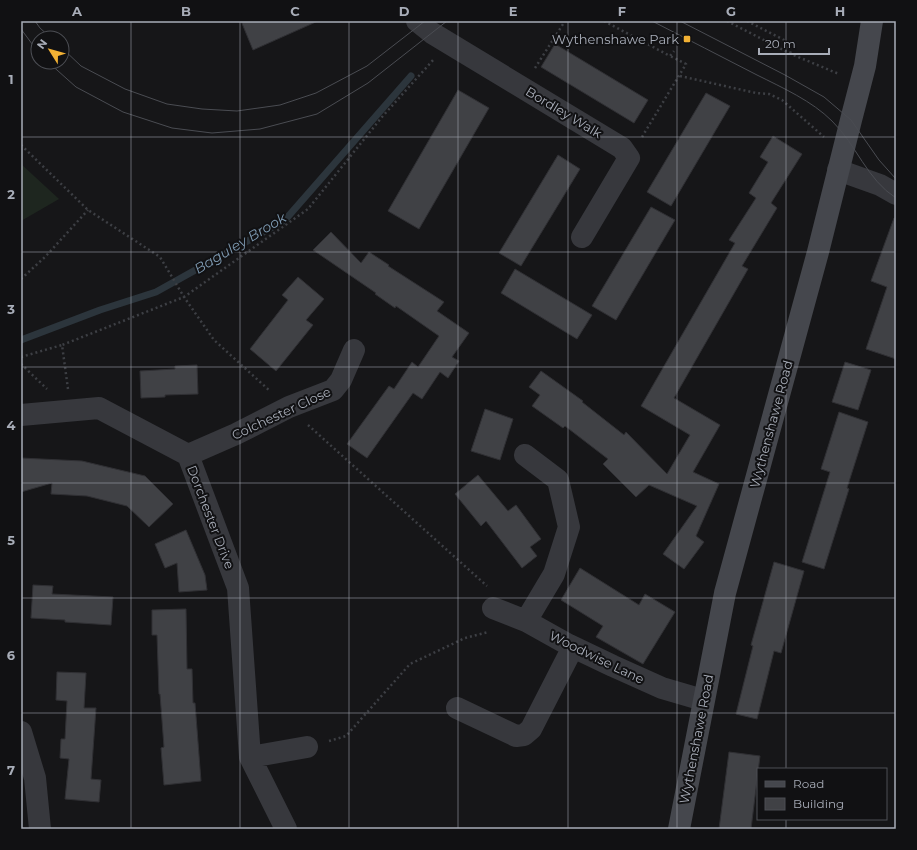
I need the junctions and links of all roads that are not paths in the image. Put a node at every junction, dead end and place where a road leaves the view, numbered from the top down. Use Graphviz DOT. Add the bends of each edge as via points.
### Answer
graph roads {
  1 [pos="418,21"];
  2 [pos="872,21"];
  3 [pos="840,162"];
  4 [pos="896,194"];
  5 [pos="582,237"];
  6 [pos="354,350"];
  7 [pos="21,415"];
  8 [pos="188,455"];
  9 [pos="525,455"];
  10 [pos="492,599"];
  11 [pos="526,621"];
  12 [pos="573,647"];
  13 [pos="703,700"];
  14 [pos="457,708"];
  15 [pos="21,732"];
  16 [pos="307,747"];
  17 [pos="250,757"];
  18 [pos="40,829"];
  19 [pos="286,829"];
  20 [pos="679,829"];
  1 -- 5 [label="street, Bordley Walk" via="432,33 622,148 629,158"];
  2 -- 3 [label="main road, Wythenshawe Road" via="865,66"];
  3 -- 4 [label="street"];
  3 -- 13 [label="main road, Wythenshawe Road" via="818,252 724,593"];
  6 -- 8 [label="street, Colchester Close" via="333,390 289,407"];
  7 -- 8 [label="street, Dorchester Drive" via="99,408"];
  8 -- 17 [label="street, Dorchester Drive" via="238,588"];
  9 -- 11 [label="street" via="558,480 569,526 554,574"];
  10 -- 11 [label="street, Woodwise Lane"];
  11 -- 12 [label="street, Woodwise Lane"];
  12 -- 13 [label="street, Woodwise Lane" via="662,688"];
  12 -- 14 [label="street" via="531,729 524,735 516,736"];
  13 -- 20 [label="main road, Wythenshawe Road"];
  15 -- 18 [label="street" via="35,778"];
  16 -- 17 [label="street"];
  17 -- 19 [label="street, Dorchester Drive"];
}
